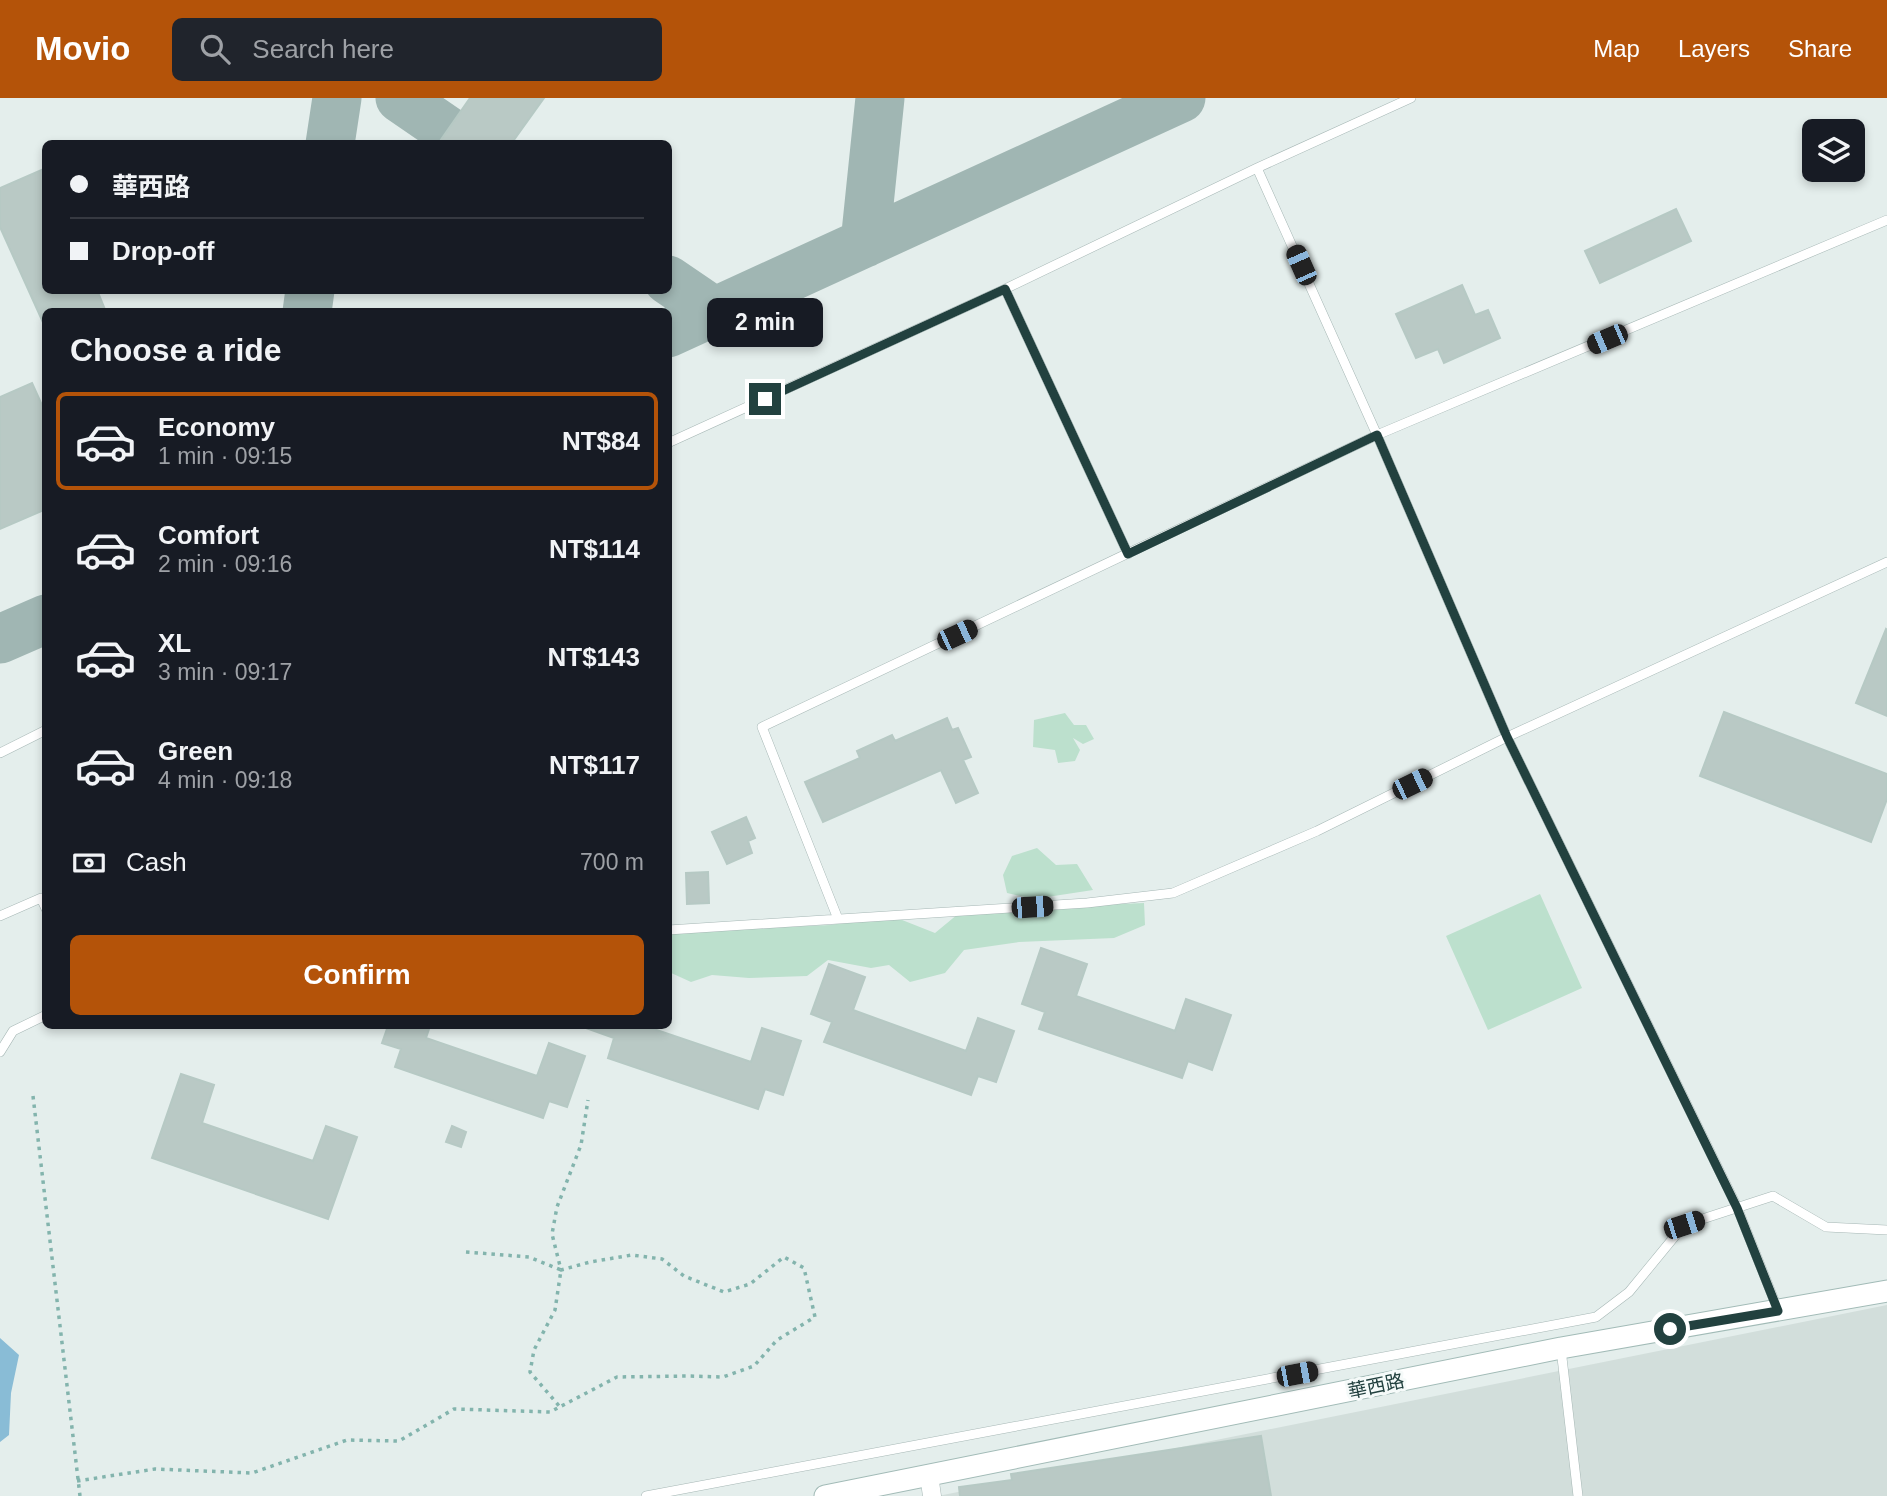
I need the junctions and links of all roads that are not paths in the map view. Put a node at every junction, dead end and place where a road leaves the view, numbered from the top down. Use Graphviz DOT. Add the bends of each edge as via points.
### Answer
graph roads {
  1 [pos="1411,98"];
  2 [pos="1257,168"];
  3 [pos="1887,220"];
  4 [pos="1005,289"];
  5 [pos="1377,435"];
  6 [pos="672,441"];
  7 [pos="1128,554"];
  8 [pos="1887,562"];
  9 [pos="42,732"];
  10 [pos="1507,737"];
  11 [pos="0,753"];
  12 [pos="42,900"];
  13 [pos="0,916"];
  14 [pos="838,919"];
  15 [pos="672,930"];
  16 [pos="42,1017"];
  17 [pos="0,1052"];
  18 [pos="1737,1208"];
  19 [pos="1887,1230"];
  20 [pos="1887,1291"];
  21 [pos="1778,1311"];
  22 [pos="1561,1348"];
  23 [pos="930,1486"];
  24 [pos="646,1496"];
  25 [pos="825,1496"];
  26 [pos="1578,1496"];
  1 -- 2 [label="lane"];
  2 -- 4 [label="lane"];
  2 -- 5 [label="lane"];
  3 -- 5 [label="lane"];
  4 -- 6 [label="lane"];
  4 -- 7 [label="lane"];
  5 -- 7 [label="lane"];
  5 -- 10 [label="lane"];
  7 -- 14 [label="lane" via="762,727"];
  8 -- 10 [label="lane"];
  9 -- 11 [label="lane"];
  10 -- 14 [label="lane" via="1317,831 1173,893"];
  10 -- 18 [label="lane"];
  12 -- 13 [label="lane"];
  14 -- 15 [label="lane"];
  16 -- 17 [label="lane" via="13,1031"];
  18 -- 19 [label="lane" via="1773,1196 1826,1227"];
  18 -- 21 [label="lane"];
  18 -- 24 [label="lane" via="1684,1225 1629,1292 1596,1317"];
  20 -- 21 [label="street, 華西路"];
  21 -- 22 [label="street, 華西路"];
  22 -- 23 [label="street, 華西路"];
  22 -- 26 [label="lane"];
  23 -- 25 [label="street, 華西路"];
}
